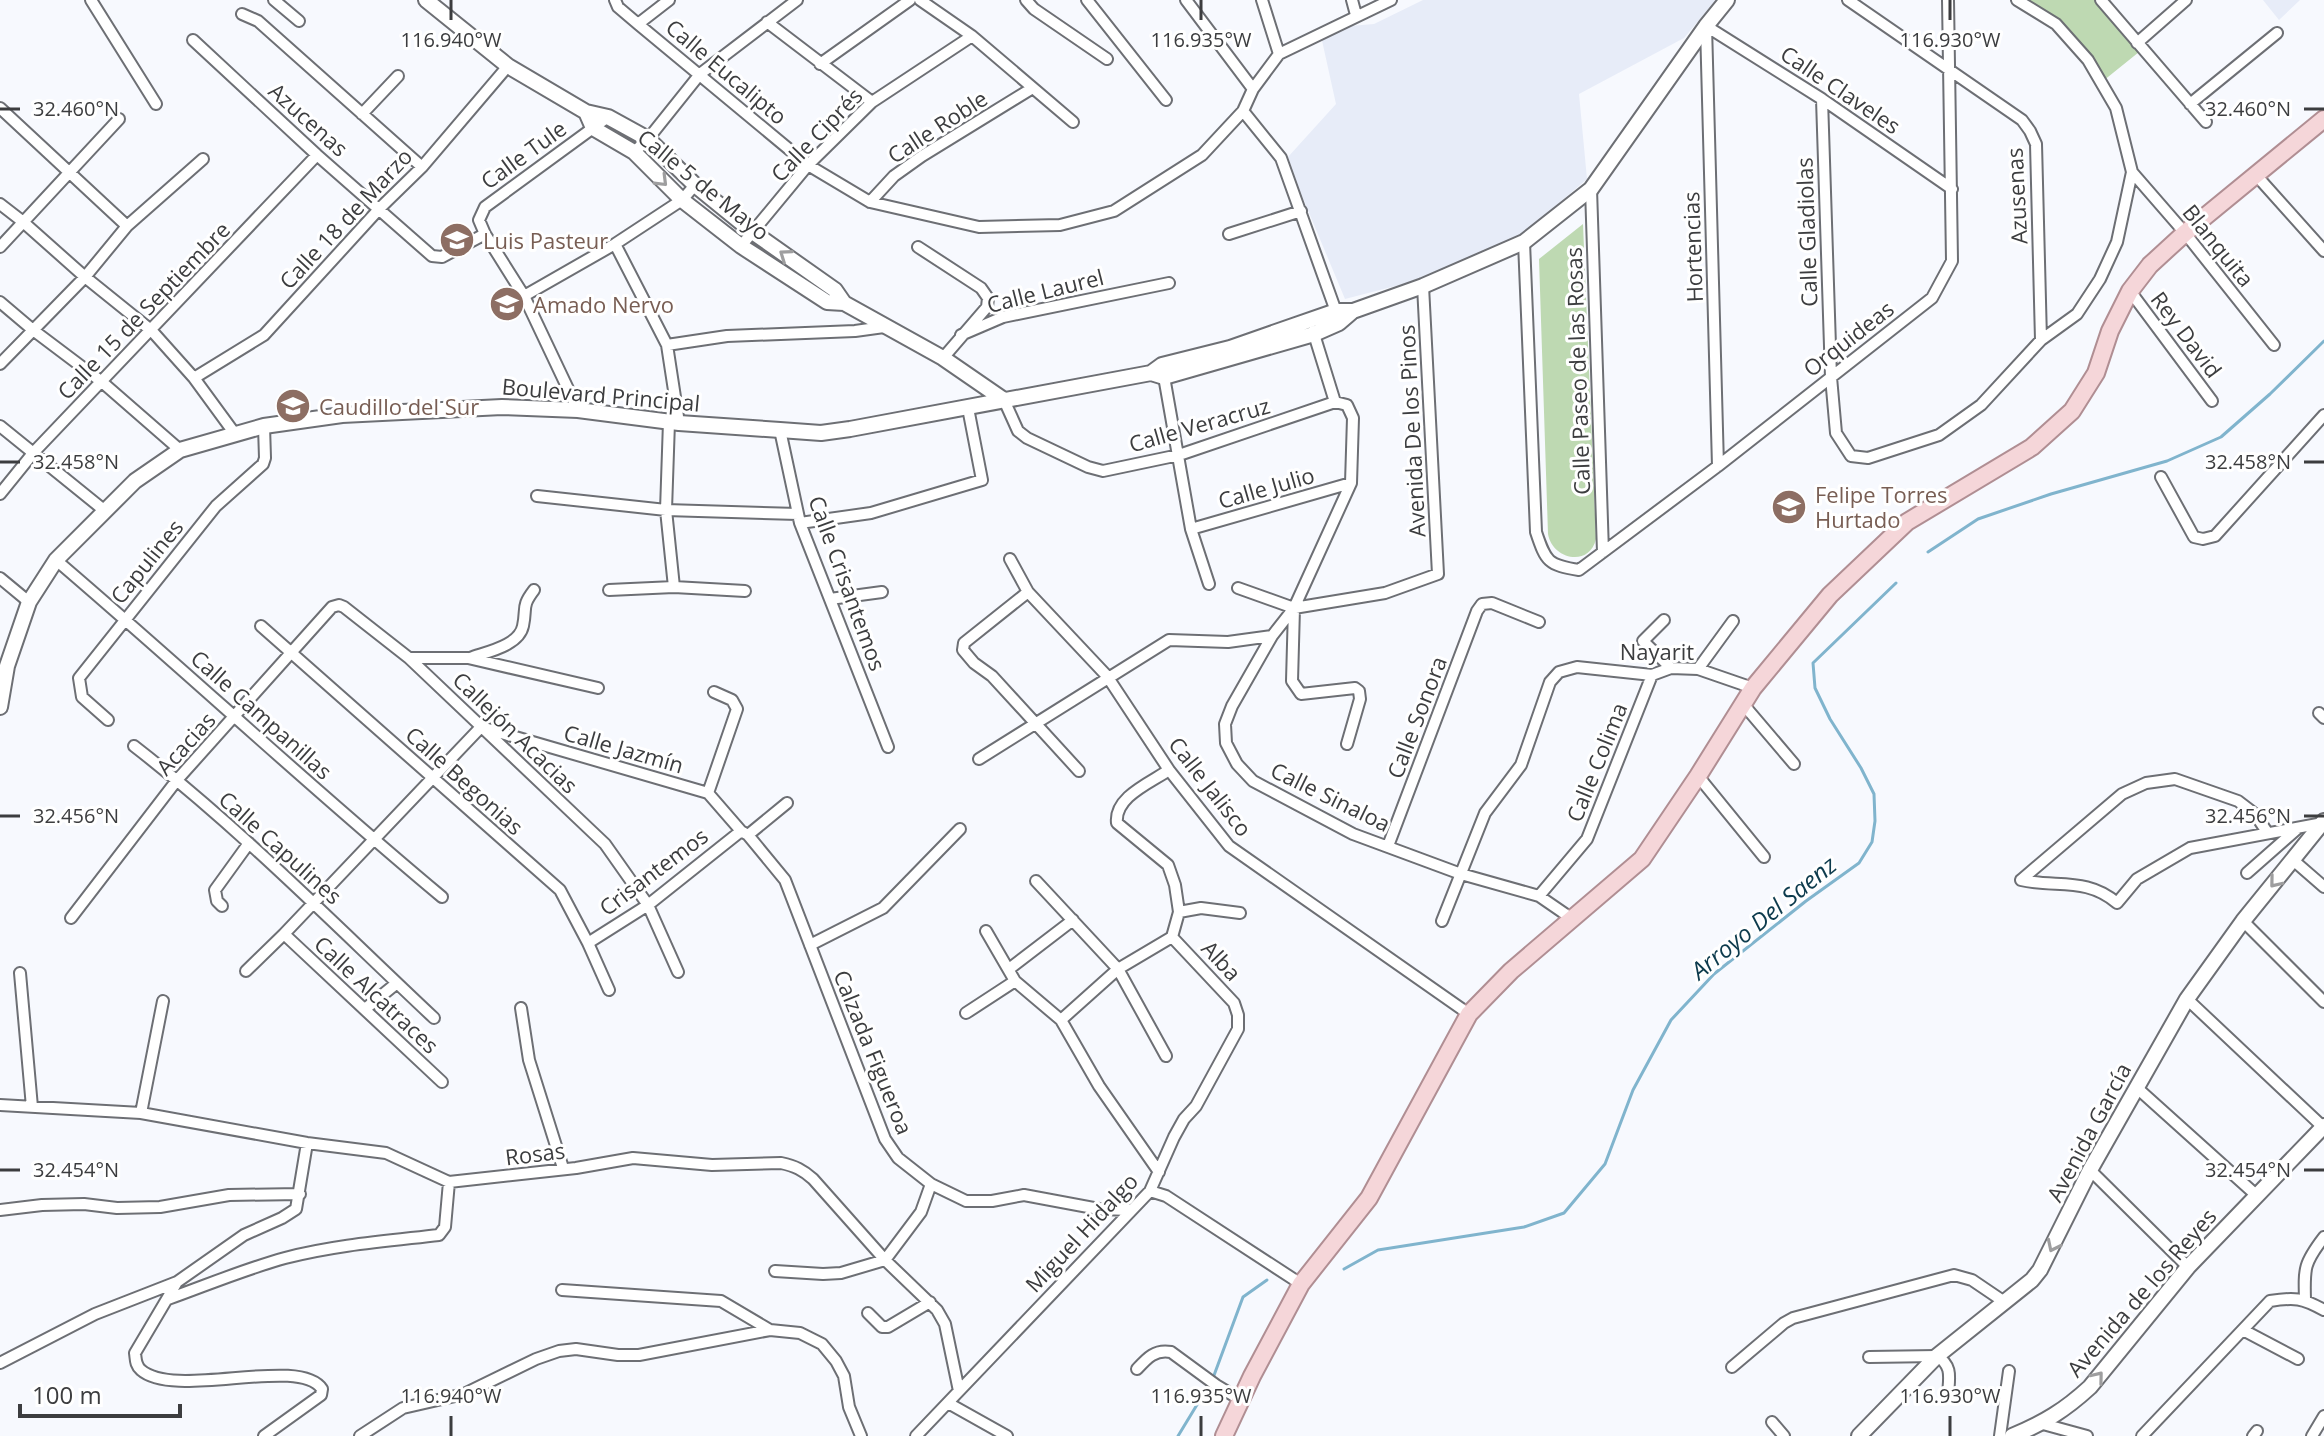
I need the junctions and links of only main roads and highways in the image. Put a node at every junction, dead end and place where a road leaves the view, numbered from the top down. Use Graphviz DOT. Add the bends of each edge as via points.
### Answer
graph roads {
  1 [pos="2324,119"];
  2 [pos="1224,1436"];
  1 -- 2 [label="main road" via="2150,265 2130,291 2096,373 2072,411 2032,447 1907,522 1830,595 1753,688 1642,859 1469,1014 1369,1198 1301,1284"];
}
